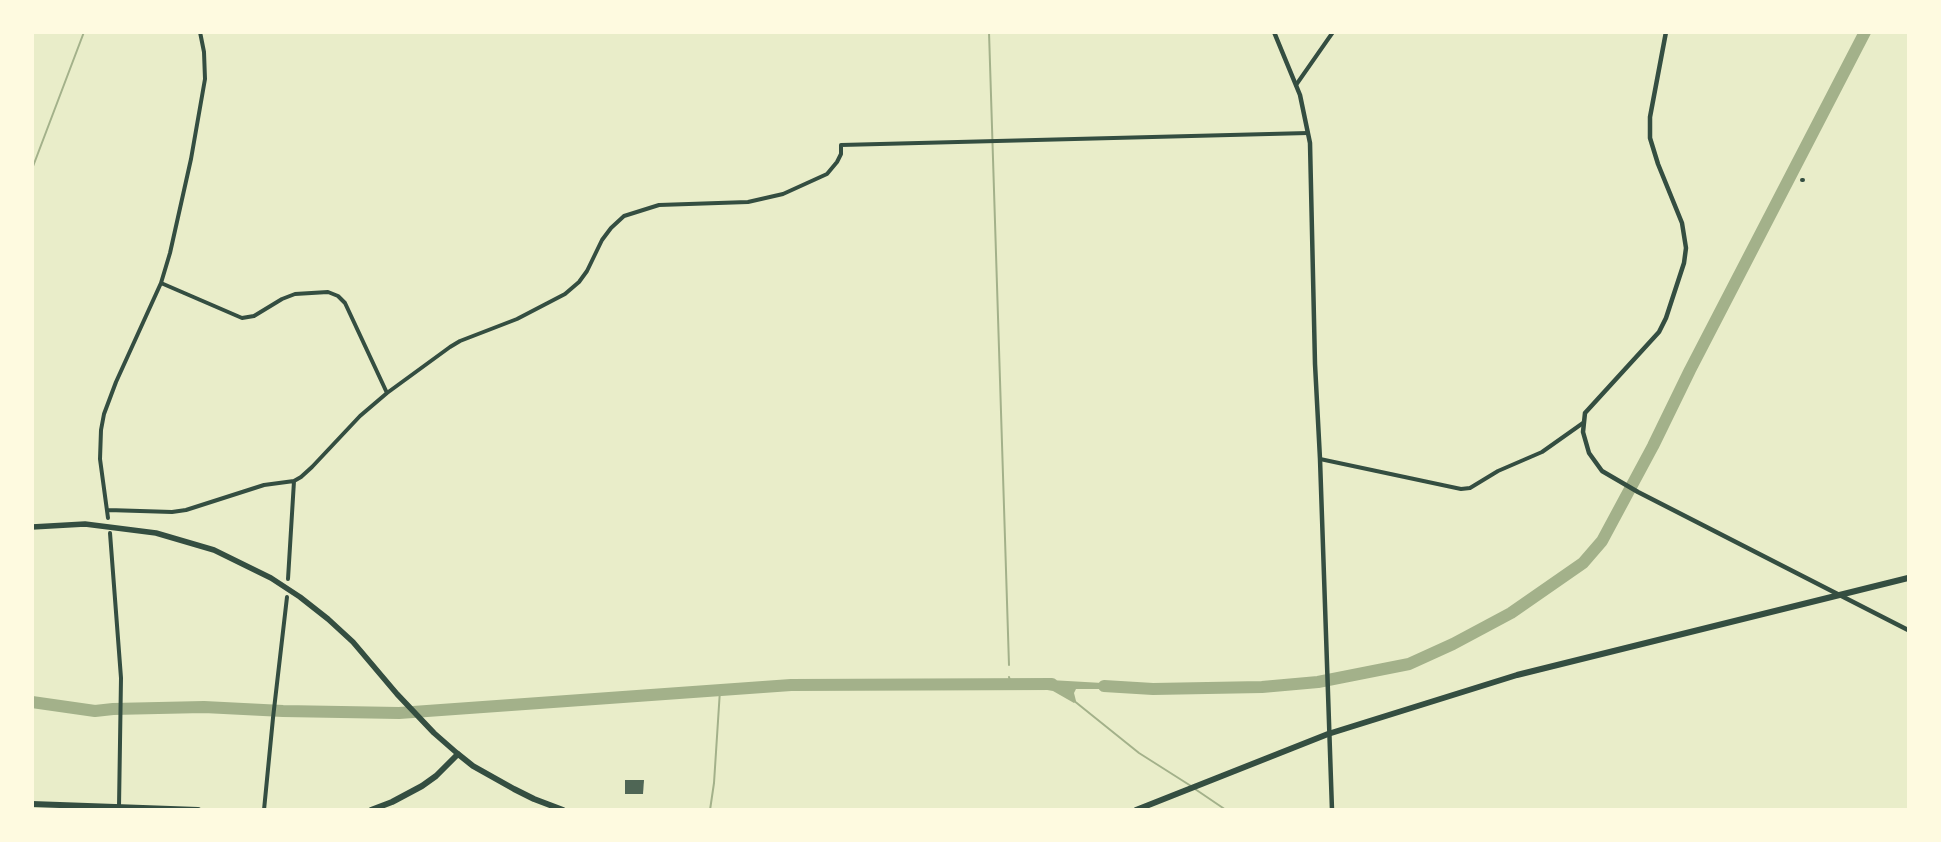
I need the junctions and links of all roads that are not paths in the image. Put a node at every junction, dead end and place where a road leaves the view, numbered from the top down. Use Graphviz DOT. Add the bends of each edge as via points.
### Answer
graph roads {
  1 [pos="200,32"];
  2 [pos="1274,32"];
  3 [pos="1333,32"];
  4 [pos="1666,32"];
  5 [pos="1296,85"];
  6 [pos="1308,133"];
  7 [pos="161,283"];
  8 [pos="387,393"];
  9 [pos="1584,423"];
  10 [pos="1320,459"];
  11 [pos="294,481"];
  12 [pos="108,510"];
  13 [pos="108,518"];
  14 [pos="32,527"];
  15 [pos="110,533"];
  16 [pos="1908,578"];
  17 [pos="288,579"];
  18 [pos="1840,594"];
  19 [pos="287,597"];
  20 [pos="1908,630"];
  21 [pos="1328,734"];
  22 [pos="458,754"];
  23 [pos="32,804"];
  24 [pos="119,807"];
  25 [pos="562,809"];
  26 [pos="198,810"];
  27 [pos="264,810"];
  28 [pos="371,810"];
  29 [pos="1136,810"];
  30 [pos="1332,810"];
  1 -- 7 [label="street" via="205,79 178,220"];
  2 -- 5 [label="street"];
  3 -- 5 [label="street"];
  4 -- 9 [label="street" via="1651,109 1650,138 1682,223 1686,248 1684,263 1659,332 1585,413"];
  5 -- 6 [label="street"];
  6 -- 8 [label="street" via="841,145 841,154 827,174 783,194 748,202 659,205 624,216 610,228 579,282 565,294 517,319 460,341"];
  6 -- 10 [label="street"];
  7 -- 8 [label="street" via="242,318 254,316 294,294 328,292 338,296 345,304"];
  7 -- 12 [label="street" via="104,414 100,459"];
  8 -- 11 [label="street"];
  9 -- 10 [label="street" via="1542,452 1498,471 1470,488 1460,489"];
  9 -- 18 [label="street" via="1586,443 1602,471"];
  10 -- 21 [label="street"];
  11 -- 12 [label="street" via="264,485 179,511"];
  11 -- 17 [label="street"];
  12 -- 13 [label="street"];
  14 -- 22 [label="main road" via="84,524 148,532 196,544 237,560 278,583 328,619 353,642 434,733"];
  15 -- 24 [label="street" via="121,678"];
  16 -- 18 [label="highway"];
  18 -- 20 [label="street"];
  18 -- 21 [label="highway" via="1517,675"];
  19 -- 27 [label="street"];
  21 -- 29 [label="highway"];
  21 -- 30 [label="street"];
  22 -- 25 [label="highway" via="514,789"];
  22 -- 28 [label="highway" via="422,786"];
  23 -- 24 [label="highway"];
  24 -- 26 [label="highway"];
}
